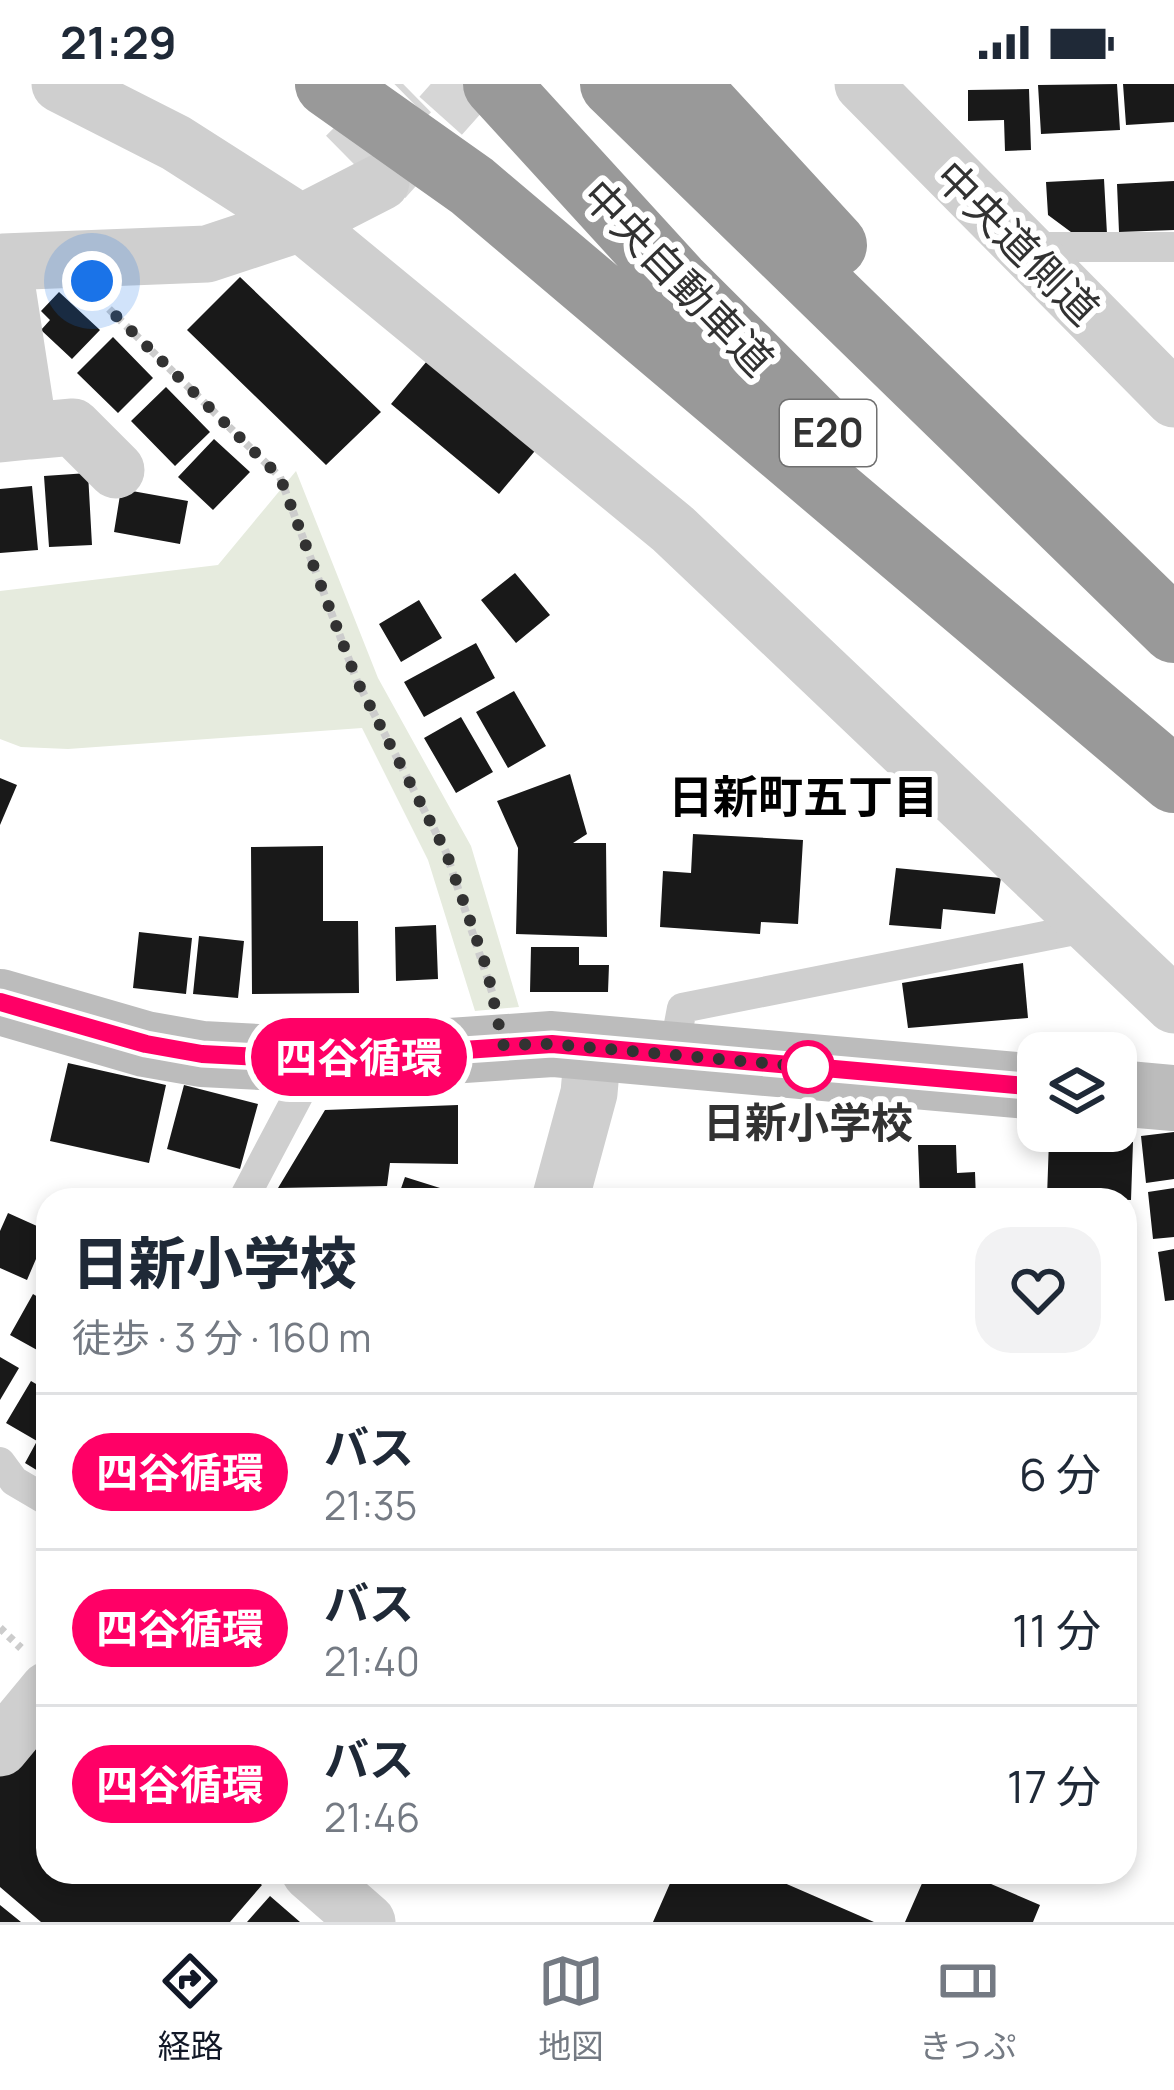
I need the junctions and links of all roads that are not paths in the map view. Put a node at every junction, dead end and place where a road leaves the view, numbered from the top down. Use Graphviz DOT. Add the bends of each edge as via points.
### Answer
graph roads {
  1 [pos="60,84"];
  2 [pos="328,84"];
  3 [pos="496,84"];
  4 [pos="613,84"];
  5 [pos="686,84"];
  6 [pos="862,84"];
  7 [pos="363,169"];
  8 [pos="301,223"];
  9 [pos="1021,247"];
  10 [pos="1174,248"];
  11 [pos="1174,399"];
  12 [pos="14,432"];
  13 [pos="116,470"];
  14 [pos="1174,605"];
  15 [pos="1174,630"];
  16 [pos="1174,767"];
  17 [pos="1174,780"];
  18 [pos="1095,926"];
  19 [pos="0,1002"];
  20 [pos="1174,1005"];
  21 [pos="593,1048"];
  22 [pos="674,1056"];
  23 [pos="317,1060"];
  24 [pos="1017,1085"];
  25 [pos="1137,1095"];
  26 [pos="1174,1098"];
  27 [pos="249,1188"];
  28 [pos="563,1188"];
  29 [pos="0,1462"];
  30 [pos="36,1495"];
  31 [pos="36,1704"];
  32 [pos="0,1748"];
  33 [pos="324,1884"];
  34 [pos="367,1922"];
  1 -- 8 [label="street" via="176,143"];
  2 -- 17 [label="highway" via="472,186"];
  3 -- 16 [label="highway, 中央自動車道 / E20" via="677,282"];
  4 -- 15 [label="highway, E20"];
  5 -- 14 [label="highway"];
  6 -- 9 [label="street, 中央道側道"];
  7 -- 8 [label="street"];
  8 -- 12 [label="street" via="207,254 3,262"];
  8 -- 18 [label="street" via="674,529"];
  9 -- 10 [label="lane"];
  9 -- 11 [label="street, 中央道側道"];
  12 -- 13 [label="street" via="73,427"];
  18 -- 20 [label="street"];
  18 -- 22 [label="lane" via="682,1008"];
  19 -- 23 [label="street" via="146,1044"];
  21 -- 22 [label="street"];
  21 -- 23 [label="street" via="503,1045"];
  21 -- 28 [label="street"];
  22 -- 24 [label="street"];
  23 -- 27 [label="lane"];
  25 -- 26 [label="street"];
  29 -- 30 [label="lane"];
  31 -- 32 [label="street"];
  33 -- 34 [label="street"];
}
